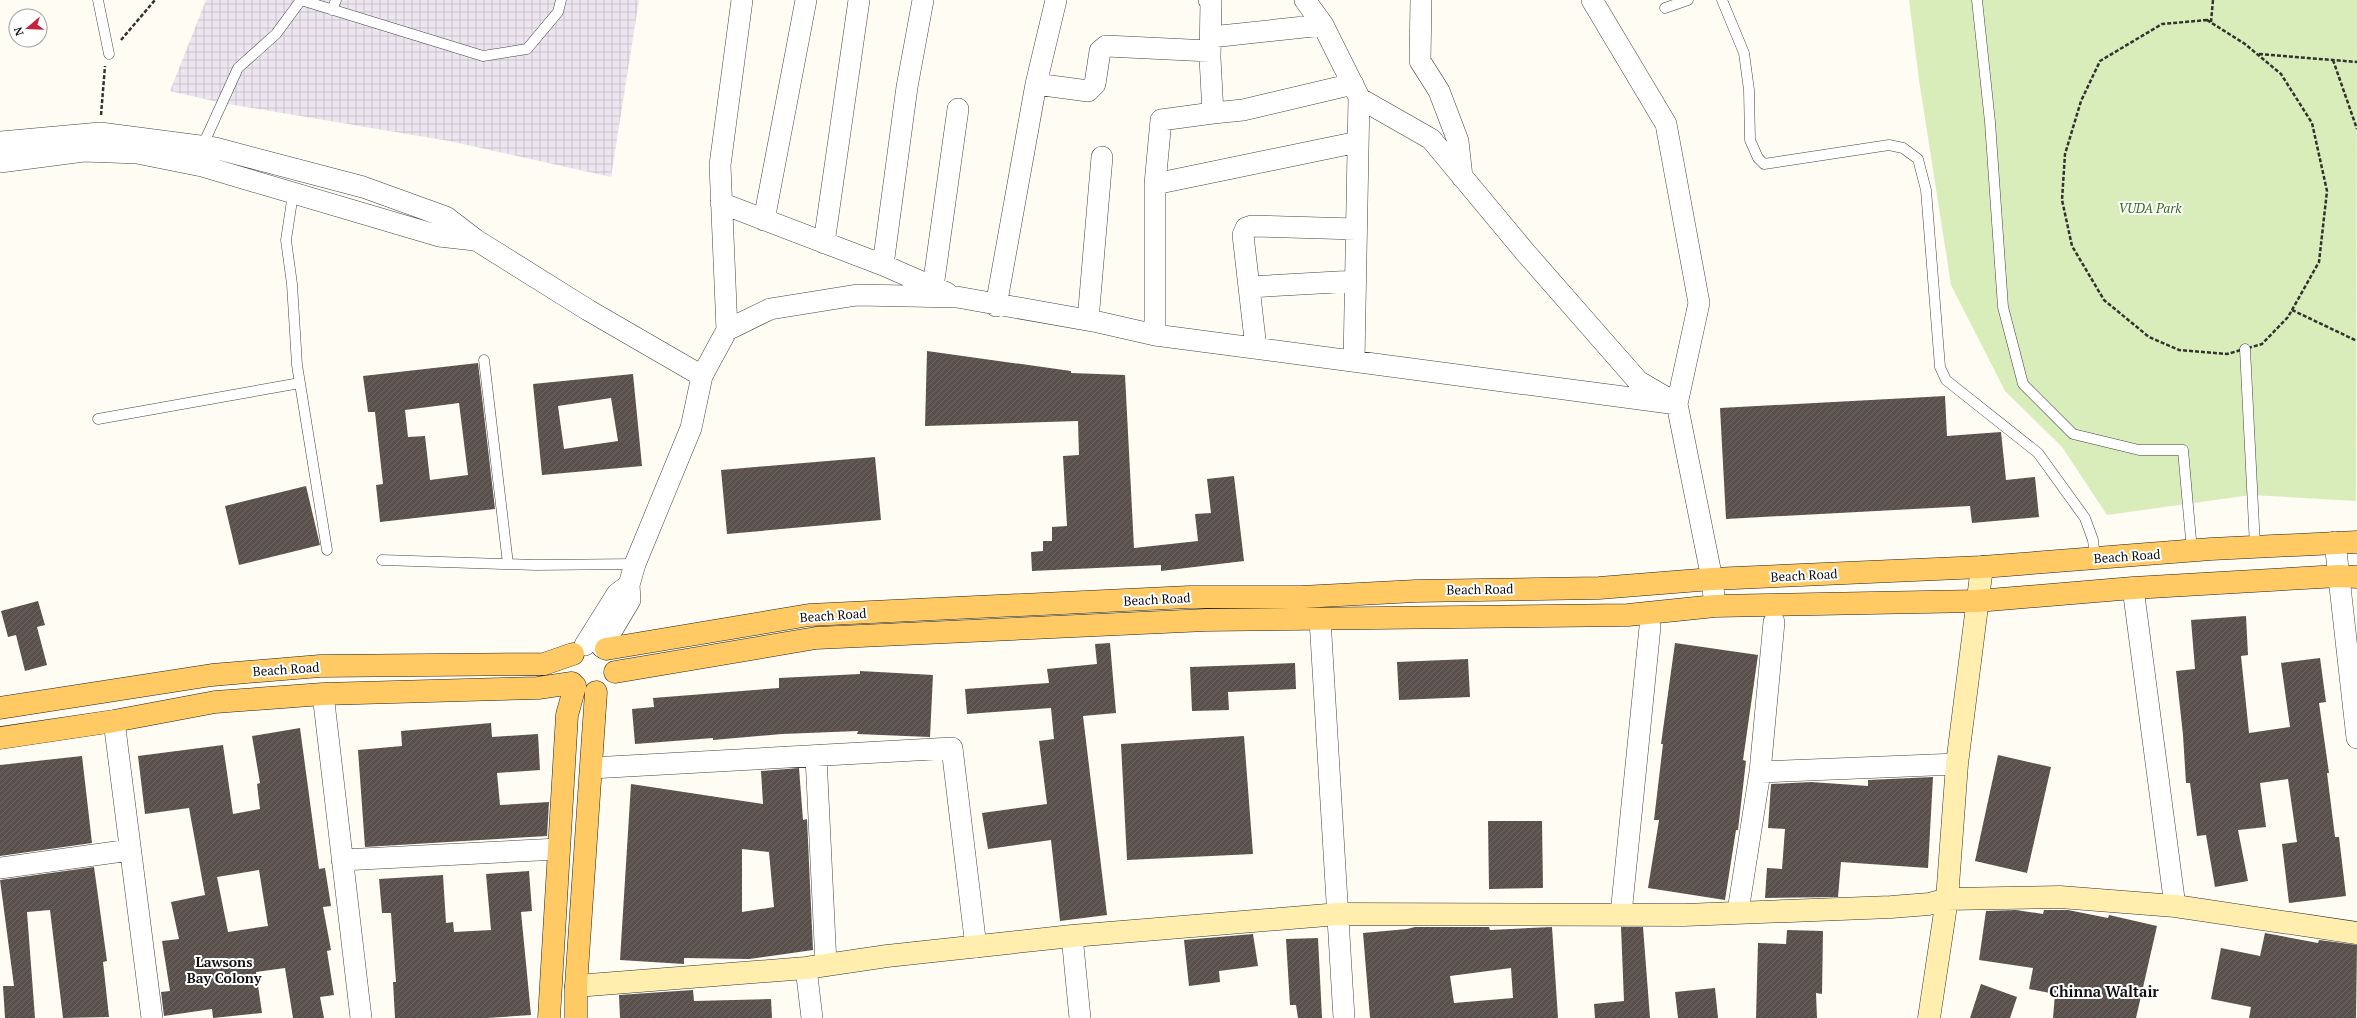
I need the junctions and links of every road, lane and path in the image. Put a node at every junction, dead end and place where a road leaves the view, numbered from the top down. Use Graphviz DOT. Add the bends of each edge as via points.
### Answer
graph roads {
  1 [pos="98,0"];
  2 [pos="561,0"];
  3 [pos="742,0"];
  4 [pos="806,0"];
  5 [pos="859,0"];
  6 [pos="924,0"];
  7 [pos="1056,0"];
  8 [pos="1209,0"];
  9 [pos="1305,0"];
  10 [pos="1421,0"];
  11 [pos="1592,0"];
  12 [pos="1688,0"];
  13 [pos="1722,0"];
  14 [pos="1977,0"];
  15 [pos="2212,0"];
  16 [pos="334,5"];
  17 [pos="1665,8"];
  18 [pos="2211,23"];
  19 [pos="1323,25"];
  20 [pos="1211,44"];
  21 [pos="109,54"];
  22 [pos="2258,54"];
  23 [pos="2333,60"];
  24 [pos="2357,62"];
  25 [pos="1036,84"];
  26 [pos="1356,91"];
  27 [pos="958,109"];
  28 [pos="1213,112"];
  29 [pos="2357,129"];
  30 [pos="0,142"];
  31 [pos="1358,142"];
  32 [pos="202,147"];
  33 [pos="1102,157"];
  34 [pos="0,162"];
  35 [pos="1462,177"];
  36 [pos="1155,184"];
  37 [pos="293,194"];
  38 [pos="721,203"];
  39 [pos="764,220"];
  40 [pos="1356,229"];
  41 [pos="476,240"];
  42 [pos="824,243"];
  43 [pos="883,265"];
  44 [pos="1355,281"];
  45 [pos="933,287"];
  46 [pos="1249,287"];
  47 [pos="957,297"];
  48 [pos="996,306"];
  49 [pos="2292,310"];
  50 [pos="1088,320"];
  51 [pos="726,330"];
  52 [pos="1155,335"];
  53 [pos="2357,341"];
  54 [pos="1256,348"];
  55 [pos="2245,349"];
  56 [pos="484,360"];
  57 [pos="1354,362"];
  58 [pos="702,376"];
  59 [pos="300,383"];
  60 [pos="1677,404"];
  61 [pos="98,419"];
  62 [pos="2335,542"];
  63 [pos="2357,542"];
  64 [pos="2254,546"];
  65 [pos="327,550"];
  66 [pos="2192,551"];
  67 [pos="2094,558"];
  68 [pos="382,560"];
  69 [pos="508,564"];
  70 [pos="635,564"];
  71 [pos="1982,567"];
  72 [pos="2348,576"];
  73 [pos="1712,579"];
  74 [pos="2132,588"];
  75 [pos="1977,601"];
  76 [pos="1715,606"];
  77 [pos="1320,618"];
  78 [pos="1774,622"];
  79 [pos="1650,627"];
  80 [pos="591,649"];
  81 [pos="615,672"];
  82 [pos="573,684"];
  83 [pos="596,692"];
  84 [pos="324,694"];
  85 [pos="0,708"];
  86 [pos="114,721"];
  87 [pos="0,738"];
  88 [pos="2357,738"];
  89 [pos="816,756"];
  90 [pos="1957,764"];
  91 [pos="591,768"];
  92 [pos="1760,772"];
  93 [pos="559,849"];
  94 [pos="130,850"];
  95 [pos="342,860"];
  96 [pos="0,868"];
  97 [pos="1947,899"];
  98 [pos="2175,906"];
  99 [pos="1738,911"];
  100 [pos="1339,914"];
  101 [pos="1620,914"];
  102 [pos="2357,933"];
  103 [pos="1072,936"];
  104 [pos="976,947"];
  105 [pos="816,966"];
  106 [pos="576,986"];
  107 [pos="152,1018"];
  108 [pos="361,1018"];
  109 [pos="548,1018"];
  110 [pos="576,1018"];
  111 [pos="812,1018"];
  112 [pos="1080,1018"];
  113 [pos="1344,1018"];
  114 [pos="1929,1018"];
  1 -- 21 [label="lane"];
  2 -- 16 [label="lane" via="558,12 527,49 483,56"];
  3 -- 38 [label="street" via="720,165"];
  4 -- 39 [label="street"];
  5 -- 42 [label="street"];
  6 -- 43 [label="street" via="907,87"];
  7 -- 25 [label="street"];
  8 -- 20 [label="street"];
  9 -- 19 [label="street"];
  10 -- 35 [label="street" via="1420,61 1439,91 1458,141"];
  11 -- 60 [label="street" via="1666,124 1698,303"];
  12 -- 17 [label="lane"];
  13 -- 67 [label="lane" via="1744,53 1750,90 1750,140 1758,158 1764,164 1889,145 1904,148 1918,160 1926,190 1940,367 1946,380 2038,453 2085,518 2093,540"];
  14 -- 66 [label="lane" via="1990,122 2003,307 2023,384 2073,434 2139,450 2183,450"];
  15 -- 18 [label="path"];
  16 -- 32 [label="lane" via="300,0 276,34 238,68"];
  18 -- 22 [label="path"];
  18 -- 55 [label="path" via="2207,20 2162,24 2100,61 2081,101 2065,154 2062,200 2072,246 2104,300 2149,337 2179,350 2227,354"];
  19 -- 20 [label="street"];
  19 -- 26 [label="street"];
  20 -- 25 [label="street" via="1106,46 1100,51 1095,84 1088,91"];
  20 -- 28 [label="street"];
  22 -- 23 [label="path"];
  22 -- 49 [label="path" via="2281,74 2312,123 2326,191 2319,262"];
  23 -- 24 [label="path"];
  23 -- 29 [label="path"];
  25 -- 48 [label="street"];
  26 -- 28 [label="street" via="1243,110"];
  26 -- 31 [label="street"];
  26 -- 35 [label="street" via="1431,139"];
  27 -- 45 [label="street"];
  28 -- 36 [label="street" via="1161,120"];
  30 -- 32 [label="street" via="100,133"];
  31 -- 36 [label="street"];
  31 -- 40 [label="street"];
  32 -- 41 [label="street" via="363,187 446,217"];
  33 -- 50 [label="street"];
  34 -- 37 [label="street" via="84,151 137,153 202,166"];
  35 -- 60 [label="street" via="1638,381"];
  36 -- 52 [label="street"];
  37 -- 41 [label="street" via="439,236"];
  37 -- 59 [label="lane" via="286,240"];
  38 -- 39 [label="street"];
  38 -- 51 [label="street"];
  39 -- 42 [label="street"];
  40 -- 44 [label="street"];
  40 -- 46 [label="street" via="1252,226 1246,228 1243,235"];
  41 -- 58 [label="street" via="588,310"];
  42 -- 43 [label="street"];
  43 -- 45 [label="street"];
  44 -- 46 [label="street"];
  44 -- 57 [label="street"];
  45 -- 47 [label="street"];
  46 -- 54 [label="street"];
  47 -- 48 [label="street"];
  47 -- 51 [label="street" via="857,295 770,309"];
  48 -- 50 [label="street"];
  49 -- 53 [label="path"];
  49 -- 55 [label="path" via="2262,344"];
  50 -- 52 [label="street"];
  51 -- 58 [label="street"];
  52 -- 54 [label="street"];
  54 -- 57 [label="street"];
  55 -- 64 [label="lane"];
  56 -- 69 [label="lane"];
  57 -- 60 [label="street"];
  58 -- 70 [label="street" via="691,428"];
  59 -- 61 [label="lane"];
  59 -- 65 [label="lane"];
  60 -- 73 [label="street"];
  62 -- 63 [label="main road, Beach Road"];
  62 -- 64 [label="main road, Beach Road"];
  62 -- 72 [label="street"];
  64 -- 66 [label="main road, Beach Road"];
  66 -- 67 [label="main road, Beach Road"];
  67 -- 71 [label="main road, Beach Road"];
  68 -- 69 [label="lane"];
  69 -- 70 [label="lane"];
  70 -- 80 [label="street" via="629,585 617,594"];
  71 -- 73 [label="main road, Beach Road"];
  71 -- 75 [label="street"];
  72 -- 74 [label="main road, Beach Road"];
  72 -- 88 [label="street"];
  73 -- 76 [label="street"];
  73 -- 80 [label="main road, Beach Road" via="1599,588 1416,591 1301,597 1189,597 810,615"];
  74 -- 75 [label="main road, Beach Road"];
  74 -- 98 [label="street"];
  75 -- 76 [label="main road, Beach Road"];
  75 -- 90 [label="street"];
  76 -- 77 [label="main road, Beach Road" via="1628,615"];
  77 -- 81 [label="main road, Beach Road" via="816,638"];
  77 -- 100 [label="street"];
  78 -- 92 [label="street"];
  79 -- 101 [label="street"];
  80 -- 81 [label="main road" via="613,660"];
  80 -- 82 [label="main road" via="568,663 568,673"];
  80 -- 85 [label="main road, Beach Road" via="544,664 320,666 212,675"];
  81 -- 83 [label="main road" via="609,685"];
  82 -- 83 [label="main road" via="584,692"];
  82 -- 84 [label="main road" via="538,688"];
  82 -- 93 [label="main road" via="567,715"];
  83 -- 91 [label="main road"];
  84 -- 86 [label="main road" via="215,702"];
  84 -- 95 [label="street"];
  86 -- 87 [label="main road"];
  86 -- 94 [label="street"];
  89 -- 91 [label="street"];
  89 -- 104 [label="street" via="952,748"];
  89 -- 105 [label="street"];
  90 -- 92 [label="street"];
  90 -- 97 [label="street"];
  91 -- 106 [label="main road"];
  92 -- 99 [label="street"];
  93 -- 95 [label="street"];
  93 -- 109 [label="main road"];
  94 -- 96 [label="street"];
  94 -- 107 [label="street"];
  95 -- 108 [label="street"];
  97 -- 98 [label="street" via="2060,897"];
  97 -- 99 [label="street" via="1929,904 1891,907"];
  97 -- 114 [label="street"];
  98 -- 102 [label="street"];
  99 -- 101 [label="street" via="1684,915"];
  100 -- 101 [label="street"];
  100 -- 103 [label="street"];
  100 -- 113 [label="street"];
  103 -- 104 [label="street"];
  103 -- 112 [label="street"];
  104 -- 105 [label="street"];
  105 -- 106 [label="street"];
  105 -- 111 [label="street"];
  106 -- 110 [label="main road"];
}
